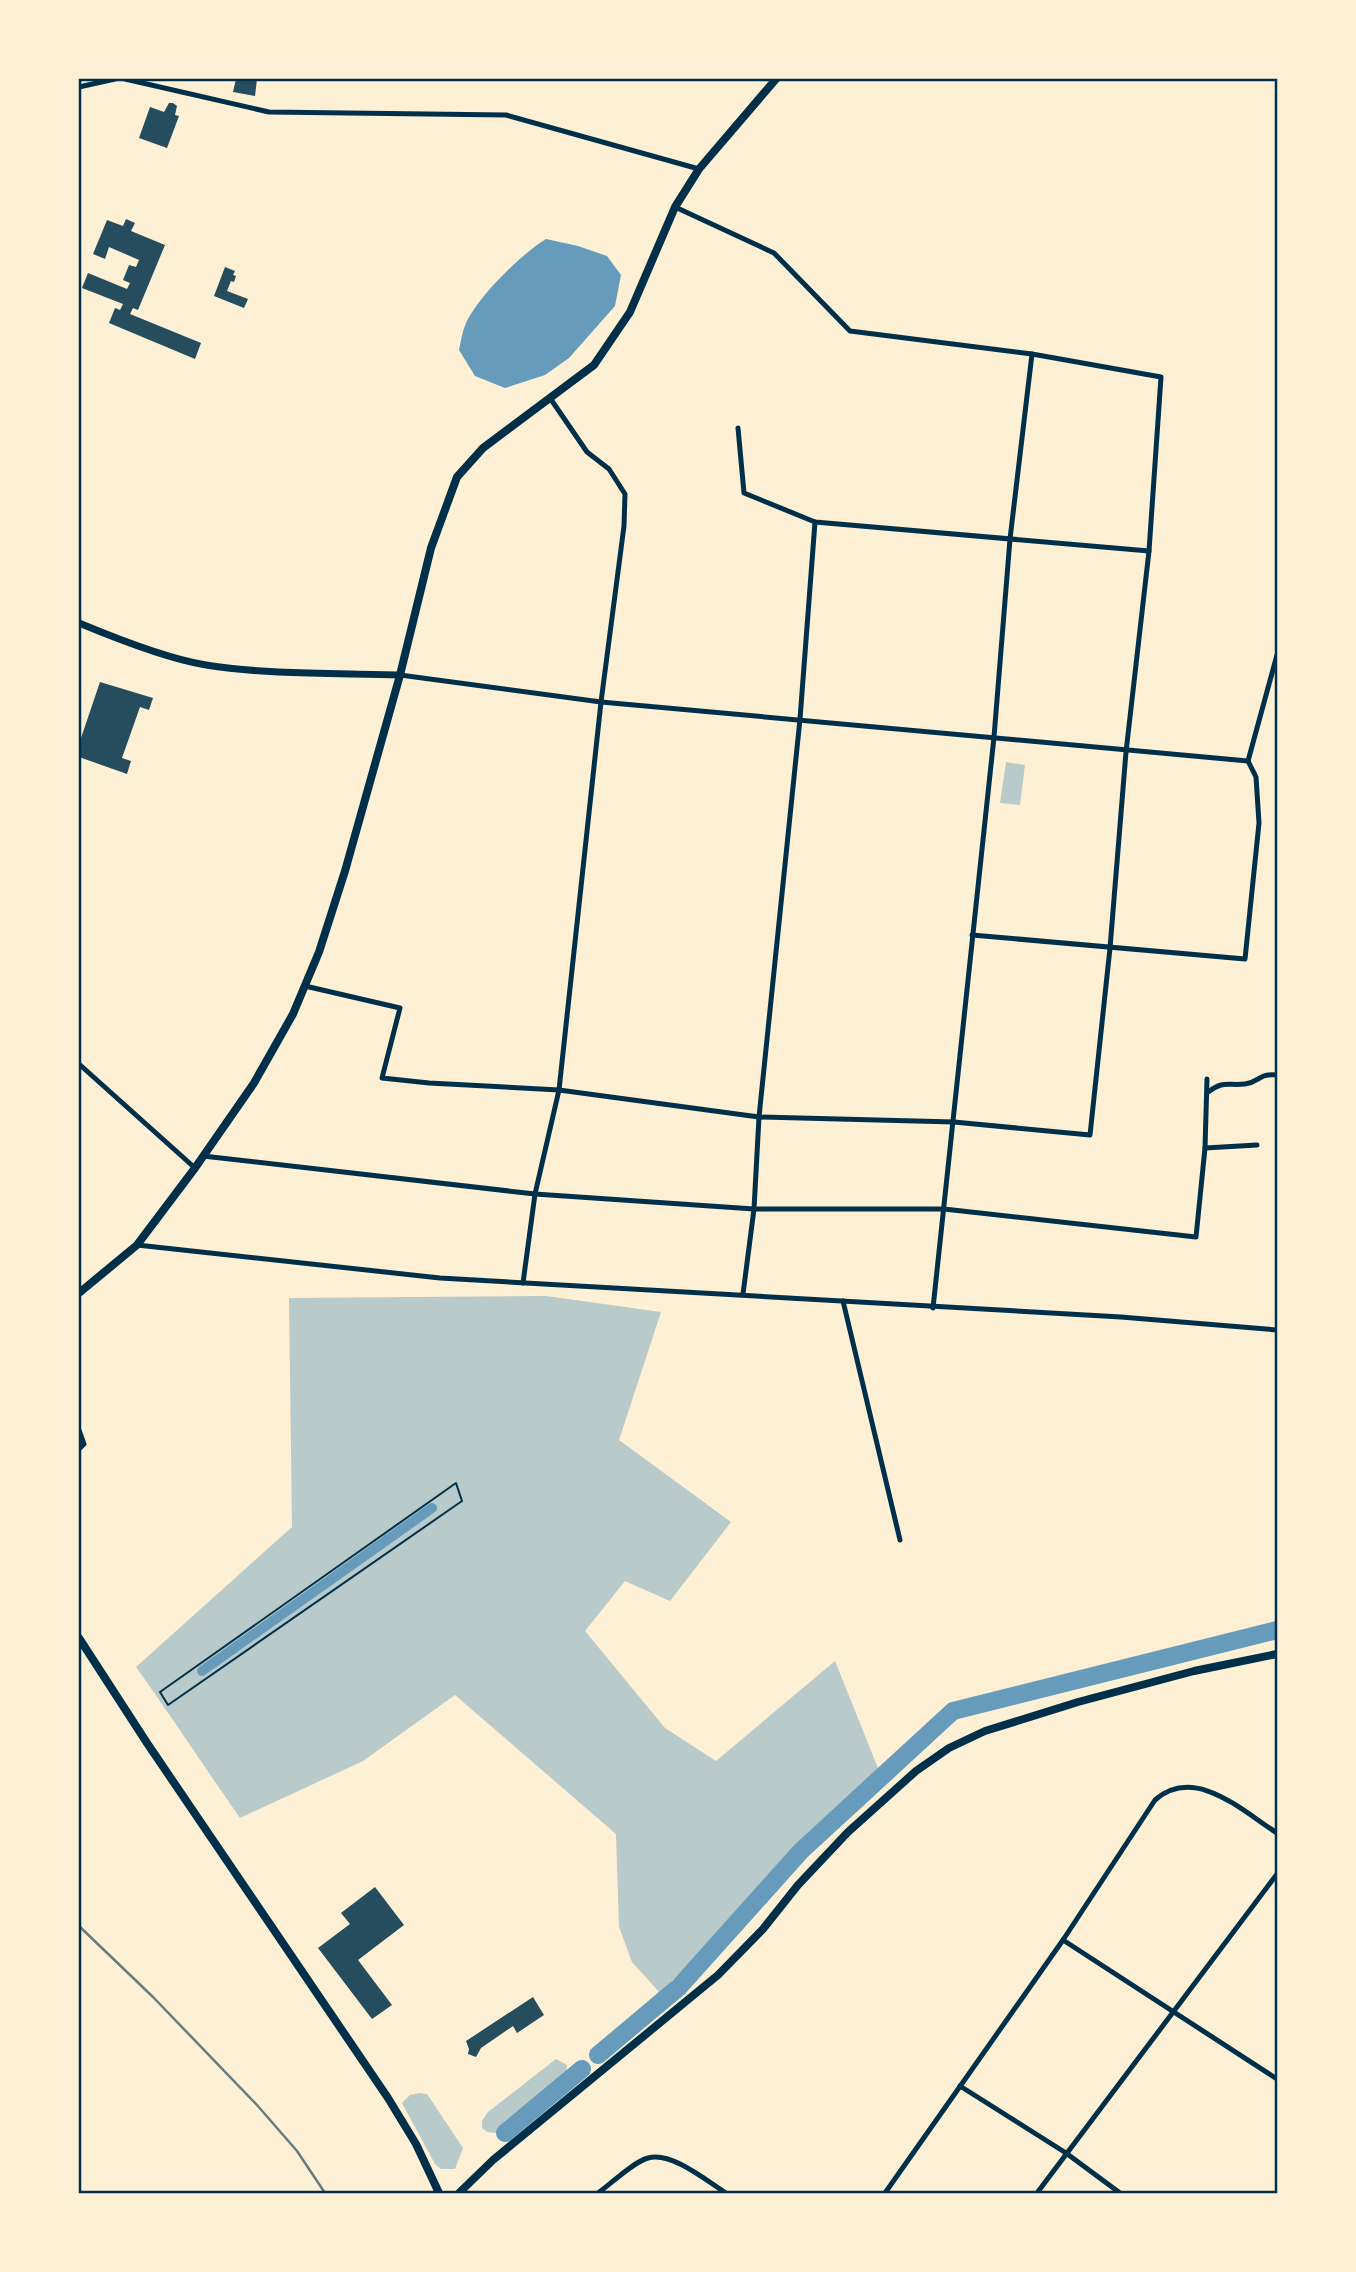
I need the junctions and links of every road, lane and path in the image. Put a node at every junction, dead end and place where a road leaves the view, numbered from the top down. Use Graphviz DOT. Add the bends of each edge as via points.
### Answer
graph roads {
  1 [pos="115,79"];
  2 [pos="125,79"];
  3 [pos="776,79"];
  4 [pos="79,87"];
  5 [pos="699,169"];
  6 [pos="675,207"];
  7 [pos="1032,354"];
  8 [pos="550,398"];
  9 [pos="738,428"];
  10 [pos="815,522"];
  11 [pos="1010,539"];
  12 [pos="1149,551"];
  13 [pos="79,623"];
  14 [pos="1277,655"];
  15 [pos="400,674"];
  16 [pos="601,702"];
  17 [pos="800,719"];
  18 [pos="994,737"];
  19 [pos="1126,751"];
  20 [pos="1248,761"];
  21 [pos="972,935"];
  22 [pos="1111,948"];
  23 [pos="304,986"];
  24 [pos="79,1064"];
  25 [pos="1277,1075"];
  26 [pos="1207,1079"];
  27 [pos="559,1090"];
  28 [pos="1208,1092"];
  29 [pos="759,1117"];
  30 [pos="954,1122"];
  31 [pos="1257,1145"];
  32 [pos="1205,1148"];
  33 [pos="203,1157"];
  34 [pos="195,1168"];
  35 [pos="535,1194"];
  36 [pos="754,1209"];
  37 [pos="944,1209"];
  38 [pos="137,1245"];
  39 [pos="523,1283"];
  40 [pos="79,1293"];
  41 [pos="743,1294"];
  42 [pos="843,1301"];
  43 [pos="933,1308"];
  44 [pos="1277,1330"];
  45 [pos="79,1430"];
  46 [pos="79,1449"];
  47 [pos="439,1516"];
  48 [pos="900,1540"];
  49 [pos="79,1638"];
  50 [pos="1277,1654"];
  51 [pos="1277,1833"];
  52 [pos="1277,1874"];
  53 [pos="1063,1940"];
  54 [pos="1173,2011"];
  55 [pos="1277,2079"];
  56 [pos="960,2086"];
  57 [pos="1066,2153"];
  58 [pos="438,2191"];
  59 [pos="460,2192"];
  60 [pos="598,2193"];
  61 [pos="726,2193"];
  62 [pos="885,2193"];
  63 [pos="1037,2193"];
  64 [pos="1120,2193"];
  1 -- 4 [label="street"];
  2 -- 5 [label="street" via="269,112 506,115"];
  3 -- 5 [label="main road"];
  5 -- 6 [label="main road"];
  6 -- 7 [label="street" via="774,253 850,331"];
  6 -- 8 [label="main road" via="629,312 594,365"];
  7 -- 11 [label="street"];
  7 -- 12 [label="street" via="1161,377"];
  8 -- 15 [label="main road" via="483,448 457,477 431,548"];
  8 -- 16 [label="street" via="587,452 609,469 625,494"];
  9 -- 10 [label="street" via="744,493"];
  10 -- 11 [label="street"];
  10 -- 17 [label="street"];
  11 -- 12 [label="street"];
  11 -- 18 [label="street"];
  12 -- 19 [label="street"];
  13 -- 15 [label="street" via="203,665"];
  14 -- 20 [label="street"];
  15 -- 16 [label="street"];
  15 -- 23 [label="main road" via="345,871"];
  16 -- 17 [label="street"];
  16 -- 27 [label="street"];
  17 -- 18 [label="street"];
  17 -- 29 [label="street"];
  18 -- 19 [label="street"];
  18 -- 21 [label="street"];
  19 -- 20 [label="street"];
  19 -- 22 [label="street"];
  20 -- 22 [label="street" via="1256,777 1259,823 1245,959"];
  21 -- 22 [label="street"];
  21 -- 30 [label="street"];
  22 -- 30 [label="street" via="1090,1135"];
  23 -- 27 [label="street" via="400,1008 382,1078"];
  23 -- 33 [label="main road" via="254,1083"];
  24 -- 34 [label="street"];
  25 -- 28 [label="street" via="1266,1074 1248,1084 1220,1083"];
  26 -- 28 [label="street"];
  27 -- 29 [label="street"];
  27 -- 35 [label="street"];
  28 -- 32 [label="street"];
  29 -- 30 [label="street"];
  29 -- 36 [label="street"];
  30 -- 37 [label="street"];
  31 -- 32 [label="street"];
  32 -- 37 [label="street" via="1196,1237"];
  33 -- 34 [label="main road"];
  33 -- 35 [label="street"];
  34 -- 38 [label="main road"];
  35 -- 36 [label="street"];
  35 -- 39 [label="street"];
  36 -- 37 [label="street"];
  36 -- 41 [label="street"];
  37 -- 43 [label="street"];
  38 -- 39 [label="street"];
  38 -- 40 [label="main road"];
  39 -- 41 [label="street"];
  41 -- 42 [label="street"];
  42 -- 43 [label="street"];
  42 -- 48 [label="street"];
  43 -- 44 [label="street"];
  45 -- 46 [label="street" via="84,1444"];
  47 -- 47 [label="path" via="169,1705 160,1692 456,1483 462,1501"];
  49 -- 58 [label="main road" via="388,2098"];
  50 -- 59 [label="main road" via="1078,1702 985,1731 949,1748 848,1832 718,1975 492,2160"];
  51 -- 53 [label="street" via="1199,1787 1164,1792"];
  52 -- 54 [label="street"];
  53 -- 54 [label="street"];
  53 -- 56 [label="street"];
  54 -- 55 [label="street"];
  54 -- 57 [label="street"];
  56 -- 57 [label="street"];
  56 -- 62 [label="street"];
  57 -- 63 [label="street"];
  57 -- 64 [label="street"];
  60 -- 61 [label="street" via="645,2158 658,2156"];
}
